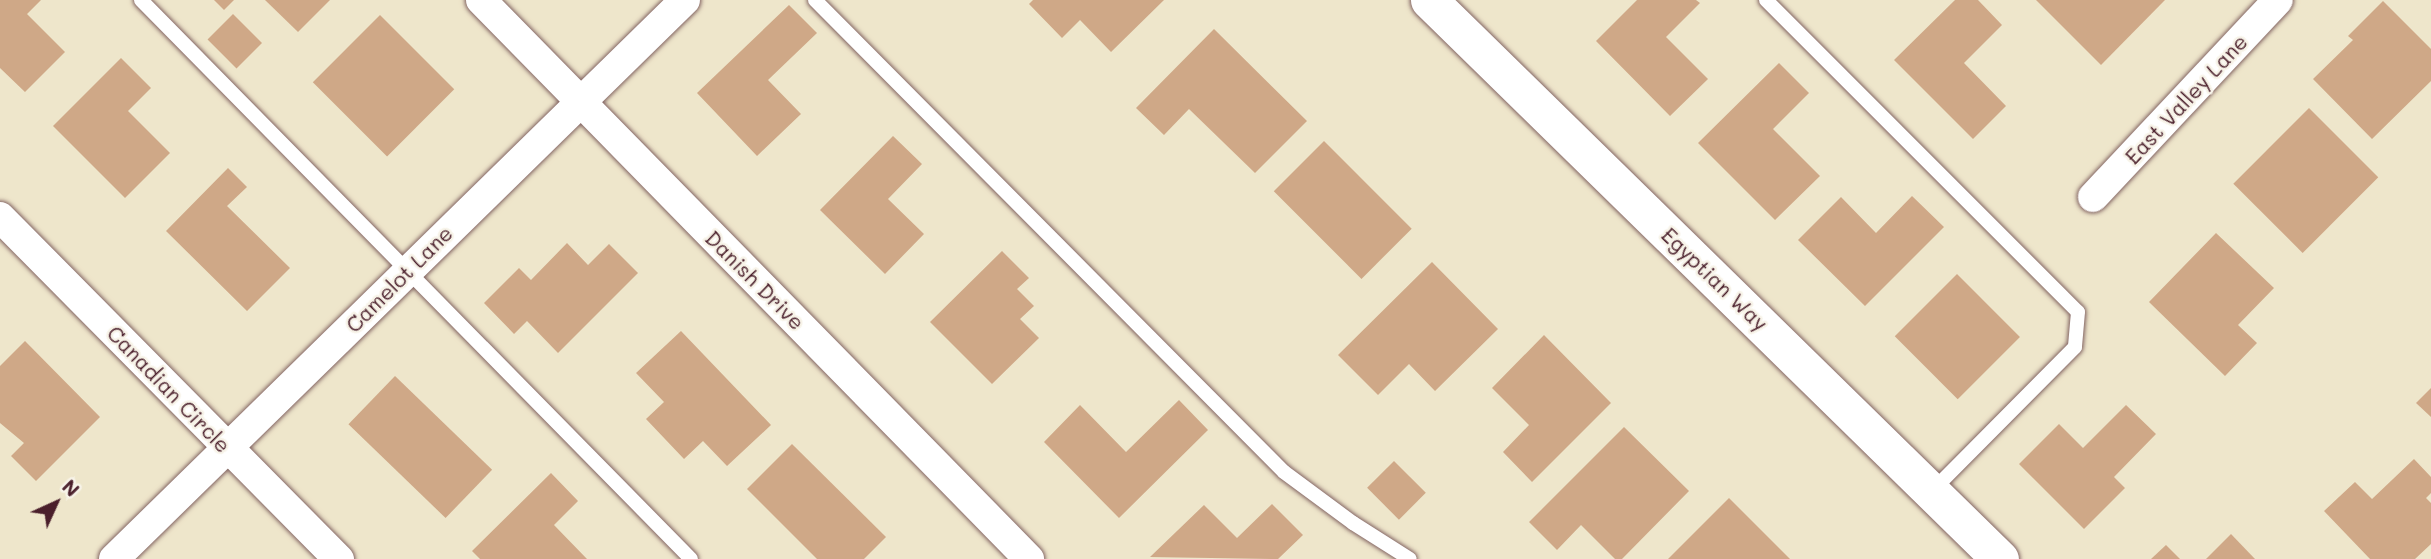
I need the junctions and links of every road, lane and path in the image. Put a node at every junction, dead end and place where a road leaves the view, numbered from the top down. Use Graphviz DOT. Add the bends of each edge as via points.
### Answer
graph roads {
  1 [pos="141,0"];
  2 [pos="481,0"];
  3 [pos="685,0"];
  4 [pos="815,0"];
  5 [pos="1429,0"];
  6 [pos="1766,0"];
  7 [pos="2278,0"];
  8 [pos="579,101"];
  9 [pos="2093,197"];
  10 [pos="0,217"];
  11 [pos="408,270"];
  12 [pos="227,449"];
  13 [pos="1931,492"];
  14 [pos="114,559"];
  15 [pos="339,559"];
  16 [pos="691,559"];
  17 [pos="1029,559"];
  18 [pos="1410,559"];
  19 [pos="2000,559"];
  1 -- 11 [label="lane"];
  2 -- 8 [label="street, Danish Drive"];
  3 -- 8 [label="street, Camelot Lane"];
  4 -- 18 [label="lane" via="1284,472"];
  5 -- 13 [label="street, Egyptian Way"];
  6 -- 13 [label="lane" via="2078,312 2075,346"];
  7 -- 9 [label="street, East Valley Lane"];
  8 -- 11 [label="street, Camelot Lane"];
  8 -- 17 [label="street, Danish Drive"];
  10 -- 12 [label="street, Canadian Circle"];
  11 -- 12 [label="street, Camelot Lane"];
  11 -- 16 [label="lane"];
  12 -- 14 [label="street, Camelot Lane"];
  12 -- 15 [label="street, Canadian Circle"];
  13 -- 19 [label="street, Egyptian Way"];
}
